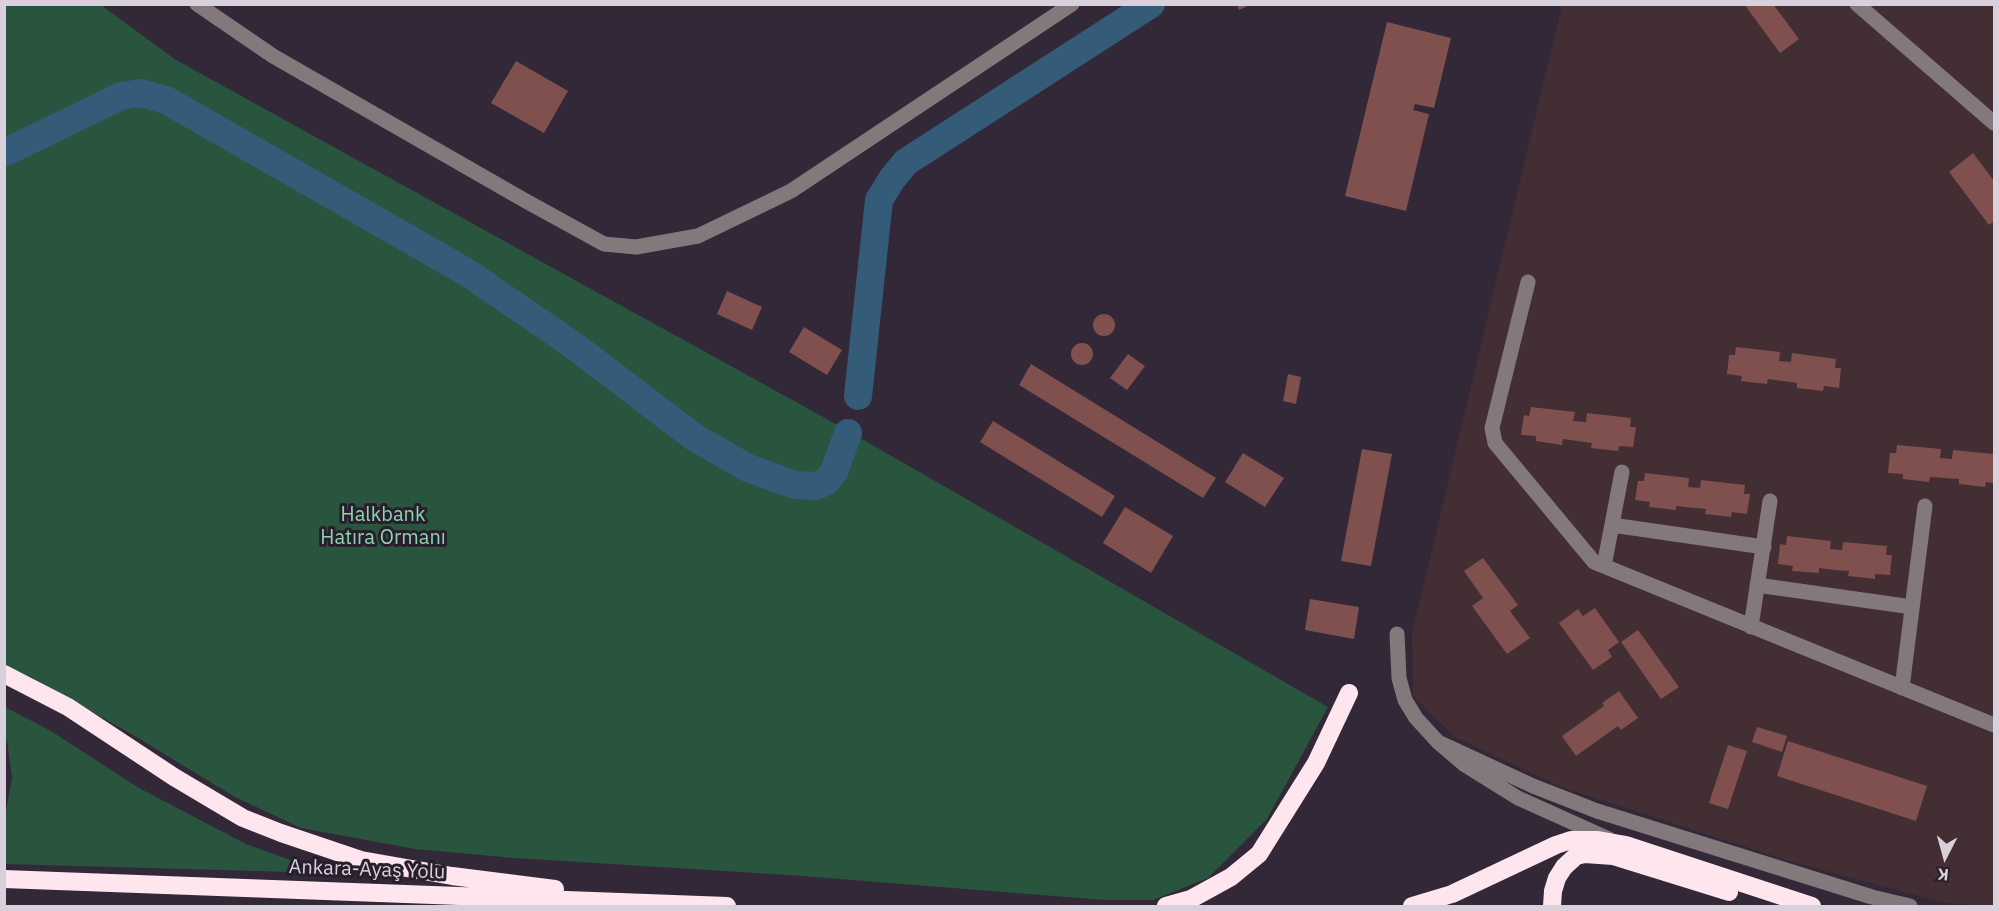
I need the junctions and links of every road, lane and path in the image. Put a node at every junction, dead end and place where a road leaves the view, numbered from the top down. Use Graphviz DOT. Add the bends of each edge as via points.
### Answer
graph roads {
  1 [pos="197,4"];
  2 [pos="1072,4"];
  3 [pos="1857,4"];
  4 [pos="1995,123"];
  5 [pos="1528,282"];
  6 [pos="1622,472"];
  7 [pos="1770,501"];
  8 [pos="1925,506"];
  9 [pos="1612,525"];
  10 [pos="1764,546"];
  11 [pos="1604,566"];
  12 [pos="1757,585"];
  13 [pos="1912,607"];
  14 [pos="1751,627"];
  15 [pos="1397,634"];
  16 [pos="4,674"];
  17 [pos="1902,688"];
  18 [pos="1349,693"];
  19 [pos="1995,725"];
  20 [pos="1438,742"];
  21 [pos="1626,845"];
  22 [pos="4,879"];
  23 [pos="676,904"];
  24 [pos="727,906"];
  25 [pos="1166,906"];
  26 [pos="1412,906"];
  27 [pos="1552,906"];
  28 [pos="1775,906"];
  29 [pos="1812,906"];
  30 [pos="1910,906"];
  1 -- 2 [label="street" via="273,56 524,200 604,244 636,247 698,236 791,191"];
  3 -- 4 [label="street"];
  5 -- 11 [label="street" via="1492,428 1495,443 1594,562"];
  6 -- 9 [label="street"];
  7 -- 10 [label="street"];
  8 -- 13 [label="street"];
  9 -- 10 [label="street"];
  9 -- 11 [label="street"];
  10 -- 12 [label="street"];
  11 -- 14 [label="street"];
  12 -- 13 [label="street"];
  12 -- 14 [label="street"];
  13 -- 17 [label="street"];
  14 -- 17 [label="street"];
  15 -- 20 [label="street" via="1399,678 1405,700"];
  16 -- 23 [label="highway" via="68,707 243,818 280,833 361,860 452,876"];
  17 -- 19 [label="street"];
  18 -- 25 [label="highway" via="1316,763 1259,854 1231,878 1191,899"];
  20 -- 21 [label="street" via="1465,765 1518,798"];
  20 -- 30 [label="street" via="1597,811"];
  21 -- 26 [label="highway" via="1571,840 1452,894"];
  21 -- 29 [label="highway"];
  22 -- 23 [label="highway, Ankara-Ayaş Yolu"];
  23 -- 24 [label="highway, Ankara-Ayaş Yolu"];
  27 -- 28 [label="highway" via="1553,891 1564,867 1576,856 1597,853"];
}
